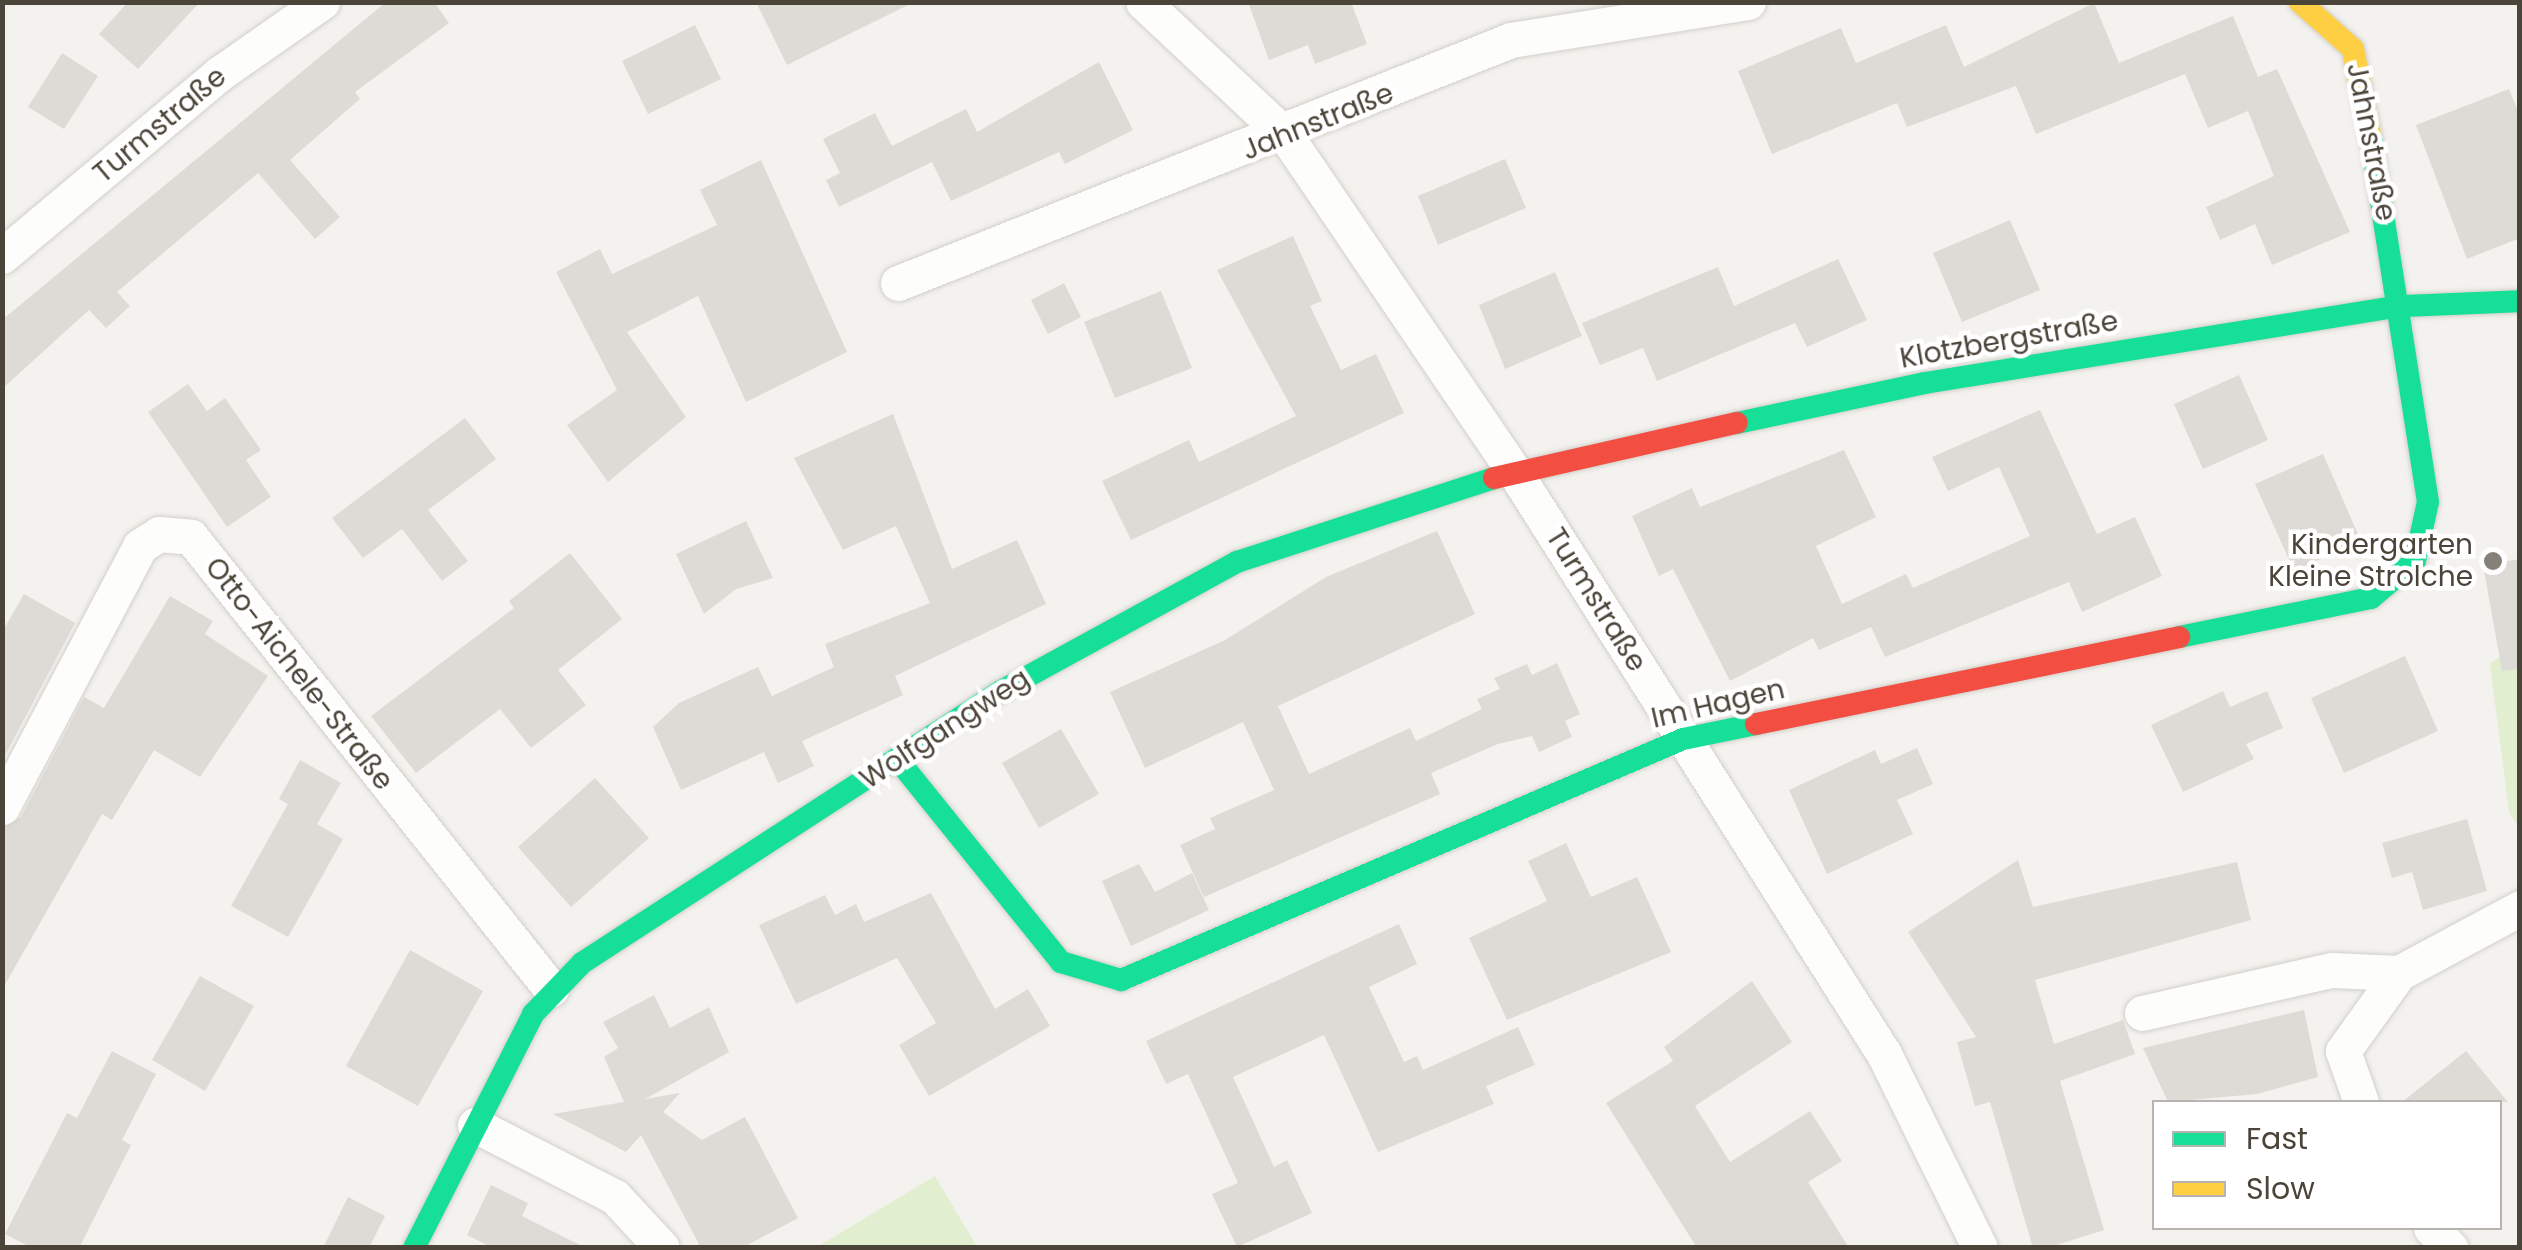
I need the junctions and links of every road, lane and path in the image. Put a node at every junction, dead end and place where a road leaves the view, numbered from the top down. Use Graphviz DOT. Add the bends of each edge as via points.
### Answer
graph roads {
  1 [pos="322,2"];
  2 [pos="1143,2"];
  3 [pos="1748,2"];
  4 [pos="2300,2"];
  5 [pos="1286,136"];
  6 [pos="2,256"];
  7 [pos="898,283"];
  8 [pos="2520,300"];
  9 [pos="2403,306"];
  10 [pos="1514,471"];
  11 [pos="1684,739"];
  12 [pos="898,760"];
  13 [pos="2,807"];
  14 [pos="2520,908"];
  15 [pos="2399,973"];
  16 [pos="550,989"];
  17 [pos="2142,1013"];
  18 [pos="2359,1100"];
  19 [pos="476,1125"];
  20 [pos="414,1248"];
  21 [pos="662,1248"];
  22 [pos="1980,1248"];
  1 -- 6 [label="street, Turmstraße" via="219,74"];
  2 -- 5 [label="street, Turmstraße"];
  3 -- 5 [label="street, Jahnstraße" via="1511,40"];
  4 -- 9 [label="street, Jahnstraße" via="2353,49"];
  5 -- 7 [label="street, Jahnstraße"];
  5 -- 10 [label="street, Turmstraße"];
  8 -- 9 [label="street, Klotzbergstraße"];
  9 -- 10 [label="street, Klotzbergstraße" via="1925,383"];
  9 -- 11 [label="street, Im Hagen" via="2428,502 2415,561 2371,598"];
  10 -- 11 [label="street, Turmstraße"];
  10 -- 12 [label="street, Wolfgangweg" via="1236,562 1110,627"];
  11 -- 12 [label="street, Im Hagen" via="1121,980 1061,962"];
  11 -- 22 [label="street, Turmstraße" via="1884,1054"];
  12 -- 16 [label="street, Wolfgangweg" via="666,904"];
  13 -- 16 [label="street, Otto-Aichele-Straße" via="140,546 158,534 191,537"];
  14 -- 15 [label="street"];
  15 -- 17 [label="street" via="2332,970"];
  15 -- 18 [label="street" via="2343,1052"];
  16 -- 19 [label="street, Wolfgangweg"];
  19 -- 20 [label="street, Wolfgangweg"];
  19 -- 21 [label="street" via="615,1198"];
}
